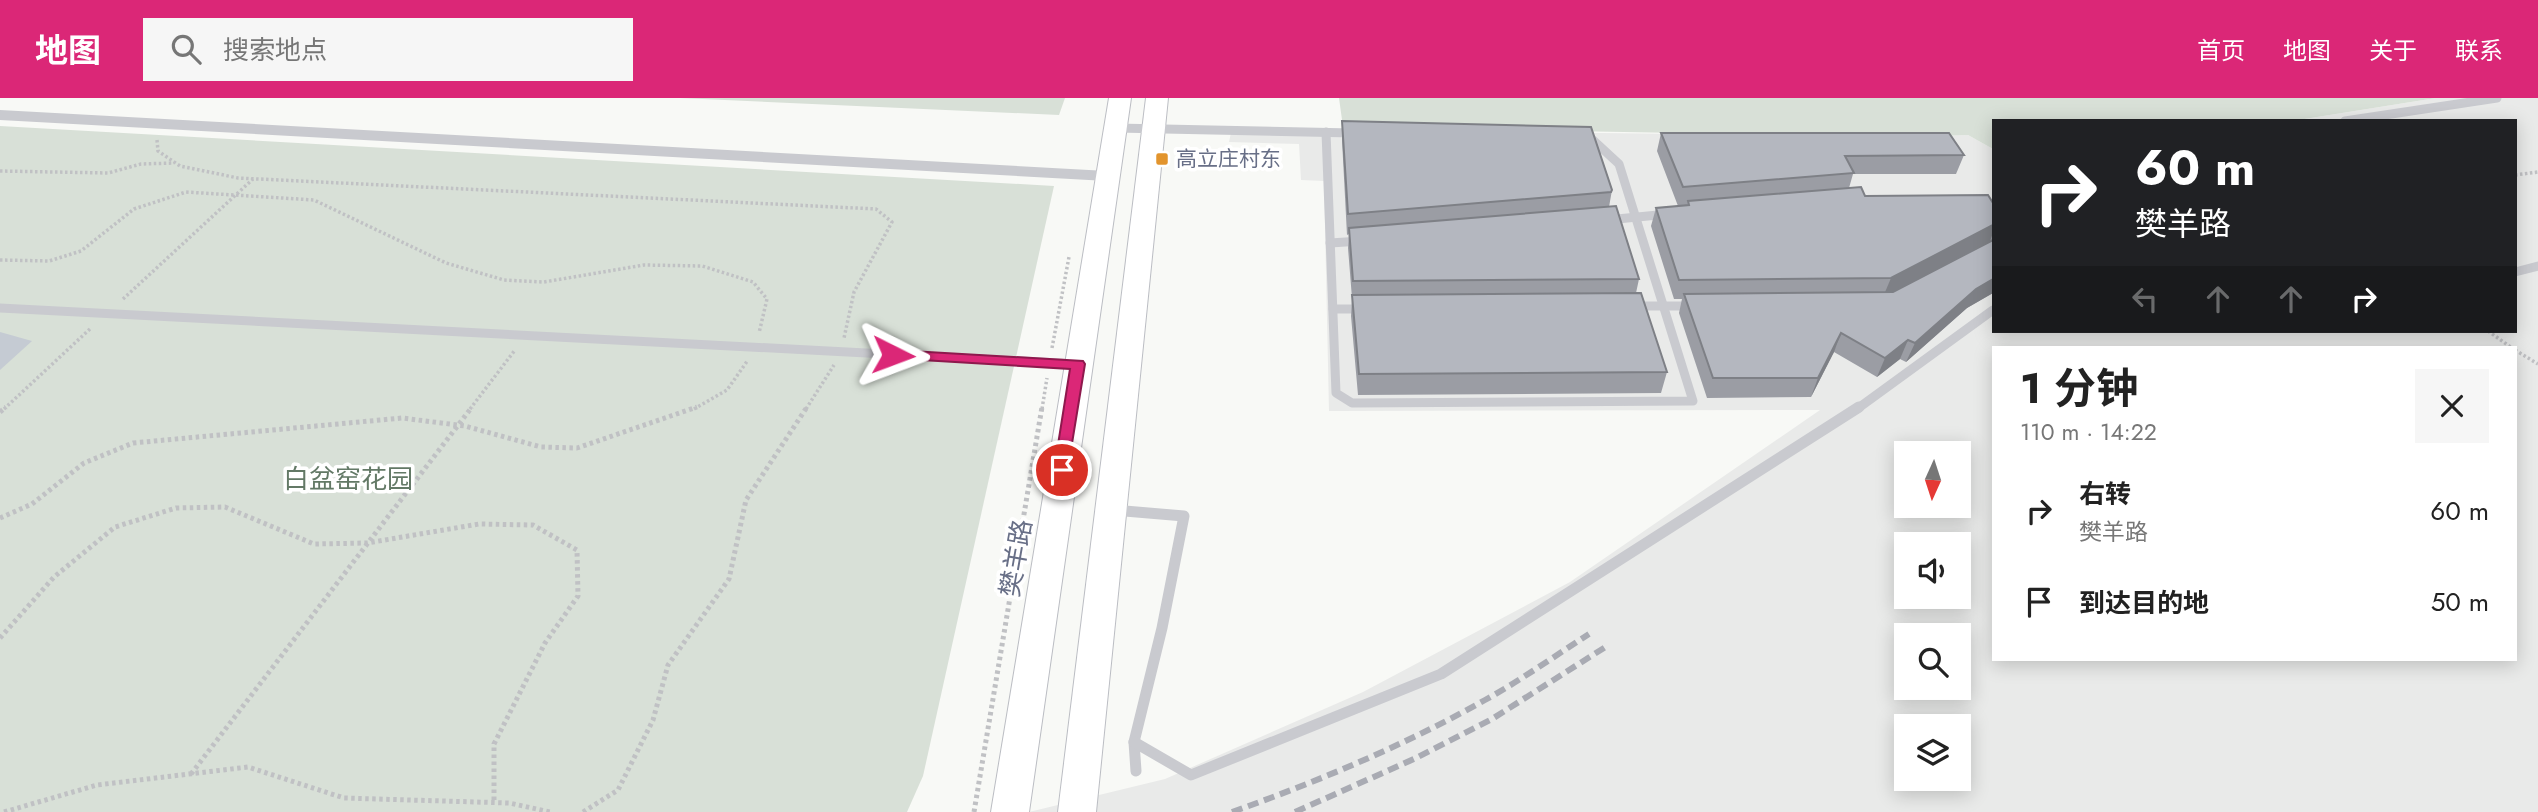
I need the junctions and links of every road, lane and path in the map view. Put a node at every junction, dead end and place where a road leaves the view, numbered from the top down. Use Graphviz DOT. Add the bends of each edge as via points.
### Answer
graph roads {
  1 [pos="1120,98"];
  2 [pos="1157,98"];
  3 [pos="2497,98"];
  4 [pos="0,115"];
  5 [pos="2358,119"];
  6 [pos="1115,128"];
  7 [pos="1153,130"];
  8 [pos="1326,132"];
  9 [pos="1366,133"];
  10 [pos="1579,140"];
  11 [pos="175,163"];
  12 [pos="0,171"];
  13 [pos="2538,172"];
  14 [pos="2517,175"];
  15 [pos="1107,176"];
  16 [pos="253,178"];
  17 [pos="1677,214"];
  18 [pos="1635,217"];
  19 [pos="1594,221"];
  20 [pos="1372,240"];
  21 [pos="1330,243"];
  22 [pos="1069,256"];
  23 [pos="2538,266"];
  24 [pos="2517,271"];
  25 [pos="1663,306"];
  26 [pos="1705,306"];
  27 [pos="1622,307"];
  28 [pos="0,308"];
  29 [pos="1332,309"];
  30 [pos="1374,309"];
  31 [pos="1992,311"];
  32 [pos="107,313"];
  33 [pos="2490,333"];
  34 [pos="526,335"];
  35 [pos="2509,346"];
  36 [pos="2517,351"];
  37 [pos="1063,364"];
  38 [pos="2538,364"];
  39 [pos="0,412"];
  40 [pos="1110,510"];
  41 [pos="367,543"];
  42 [pos="0,638"];
  43 [pos="1134,742"];
  44 [pos="1136,771"];
  45 [pos="191,774"];
  46 [pos="494,803"];
  47 [pos="4,812"];
  48 [pos="550,812"];
  49 [pos="974,812"];
  50 [pos="1010,812"];
  51 [pos="1077,812"];
  1 -- 6 [label="main road, 樊羊路"];
  2 -- 7 [label="main road"];
  3 -- 5 [label="lane"];
  4 -- 15 [label="street"];
  6 -- 7 [label="lane"];
  6 -- 15 [label="main road, 樊羊路"];
  7 -- 8 [label="lane"];
  7 -- 40 [label="main road"];
  8 -- 9 [label="lane"];
  8 -- 21 [label="lane"];
  10 -- 18 [label="lane" via="1592,140 1619,164"];
  11 -- 12 [label="path" via="141,164 108,173"];
  13 -- 14 [label="path"];
  15 -- 37 [label="main road, 樊羊路"];
  16 -- 32 [label="path"];
  17 -- 18 [label="lane"];
  18 -- 19 [label="lane"];
  18 -- 25 [label="lane"];
  20 -- 21 [label="lane"];
  21 -- 29 [label="lane"];
  22 -- 37 [label="path, 樊羊路"];
  23 -- 24 [label="lane"];
  25 -- 26 [label="lane"];
  25 -- 27 [label="lane"];
  25 -- 29 [label="lane" via="1693,401 1352,403 1336,393"];
  28 -- 32 [label="lane"];
  29 -- 30 [label="lane"];
  31 -- 43 [label="lane" via="1848,415 1441,674 1191,775"];
  32 -- 34 [label="lane"];
  32 -- 39 [label="path"];
  33 -- 35 [label="path"];
  34 -- 37 [label="lane"];
  34 -- 41 [label="path"];
  36 -- 38 [label="path"];
  37 -- 49 [label="path, 樊羊路"];
  37 -- 50 [label="main road, 樊羊路"];
  40 -- 43 [label="lane" via="1184,516"];
  40 -- 51 [label="main road"];
  41 -- 42 [label="path" via="314,544 225,507 176,508 115,527 54,577"];
  41 -- 45 [label="path"];
  41 -- 46 [label="path" via="479,524 533,525 577,550 578,596 545,643 494,744"];
  43 -- 44 [label="lane"];
  45 -- 46 [label="path" via="248,767 344,798"];
  45 -- 47 [label="path" via="97,785"];
  46 -- 48 [label="path"];
}
